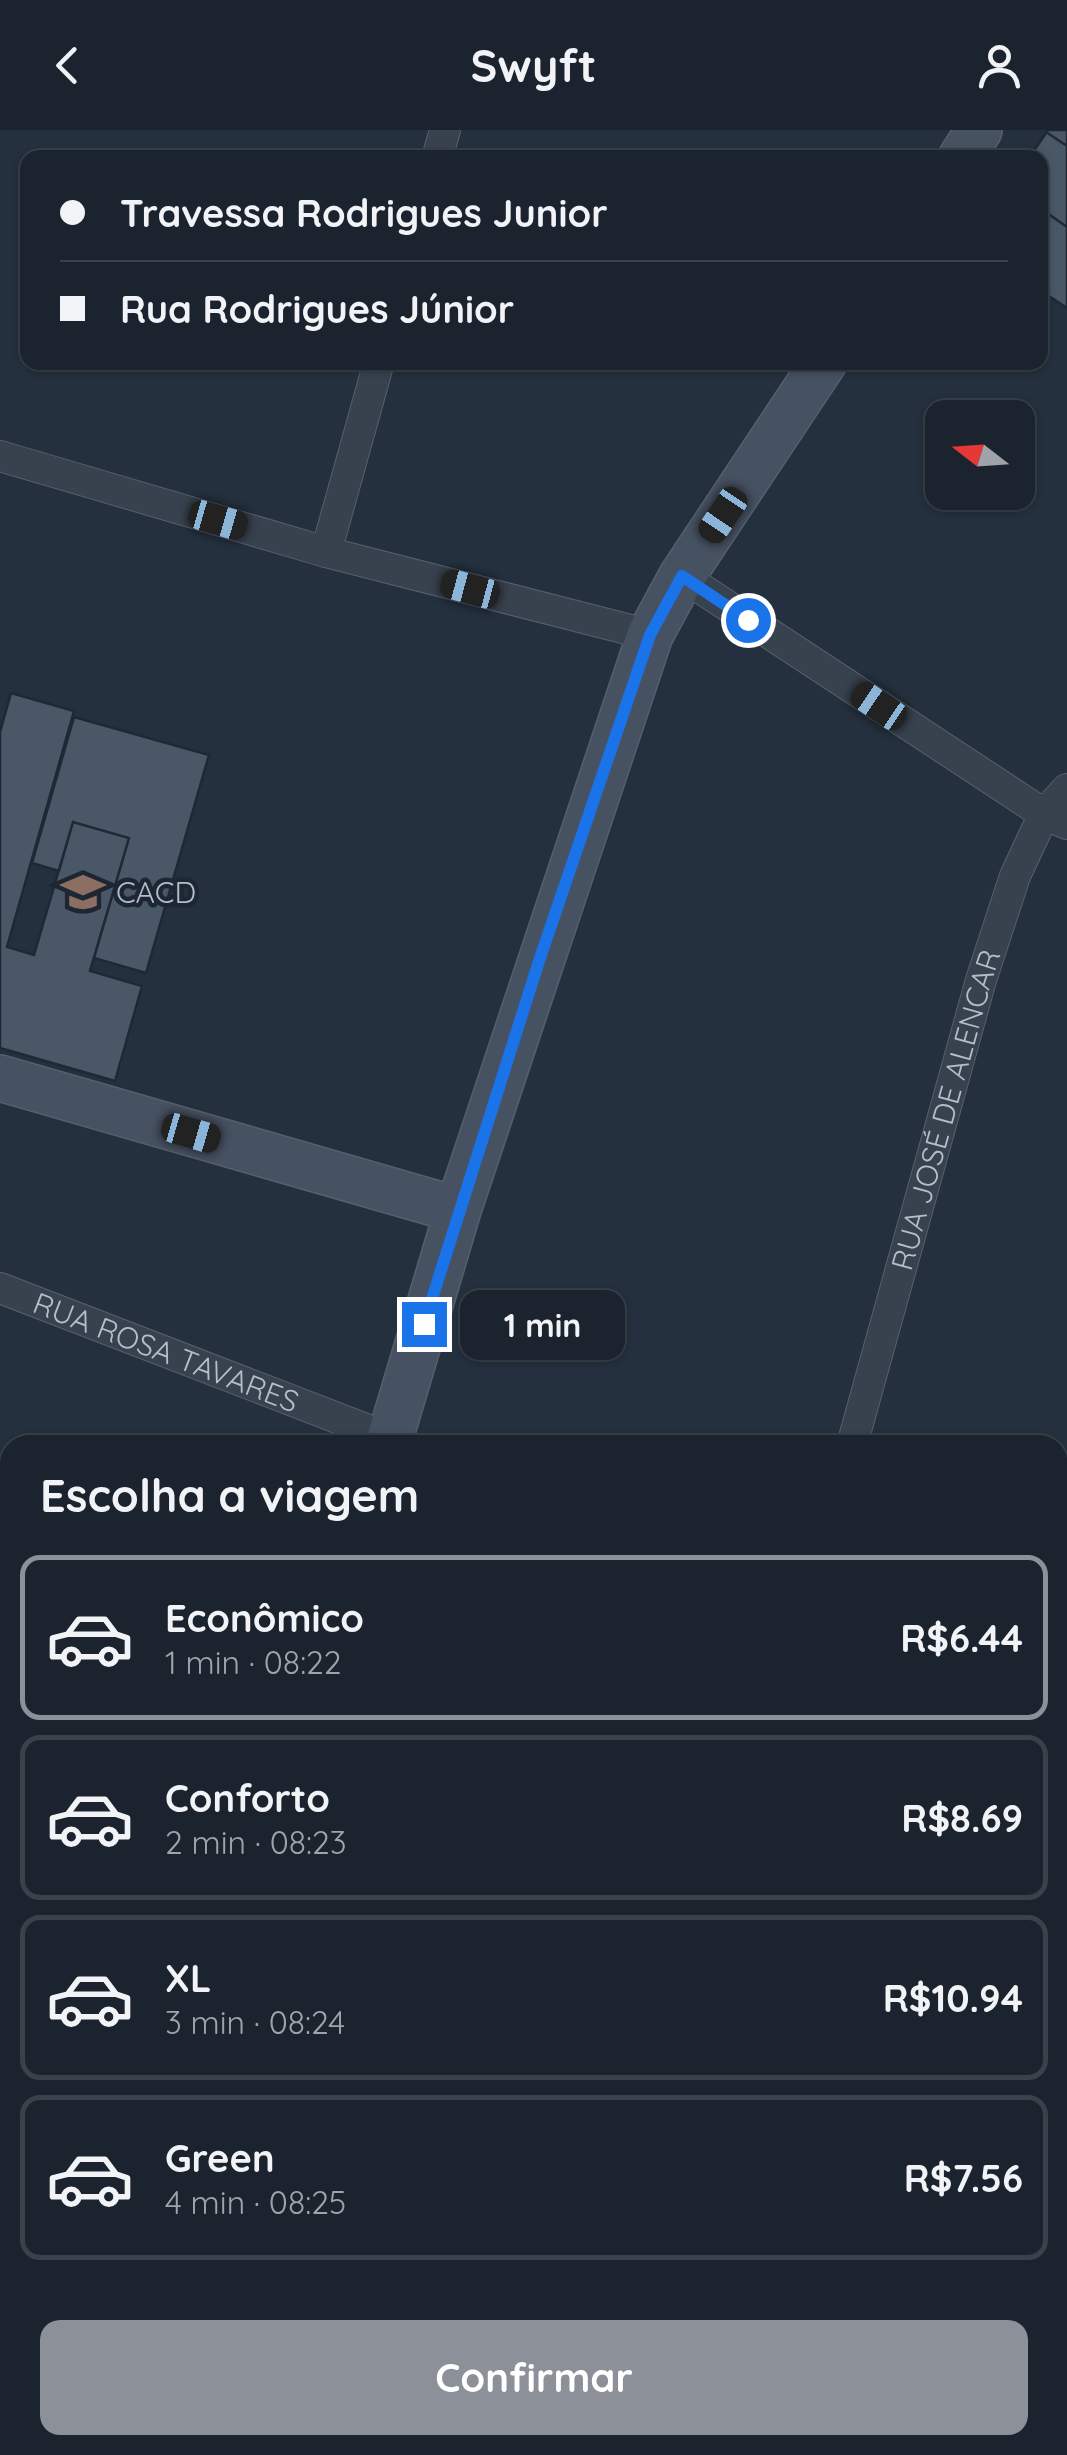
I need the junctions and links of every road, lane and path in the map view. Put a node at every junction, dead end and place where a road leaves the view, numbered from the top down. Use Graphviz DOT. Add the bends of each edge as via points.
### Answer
graph roads {
  1 [pos="378,370"];
  2 [pos="819,370"];
  3 [pos="0,456"];
  4 [pos="326,552"];
  5 [pos="682,576"];
  6 [pos="650,635"];
  7 [pos="1067,789"];
  8 [pos="1055,819"];
  9 [pos="0,1078"];
  10 [pos="458,1210"];
  11 [pos="0,1288"];
  12 [pos="370,1435"];
  13 [pos="390,1435"];
  14 [pos="855,1435"];
  1 -- 4 [label="street"];
  2 -- 5 [label="main road"];
  3 -- 4 [label="street"];
  4 -- 6 [label="street"];
  5 -- 6 [label="main road"];
  5 -- 8 [label="street"];
  6 -- 10 [label="main road"];
  7 -- 8 [label="street, RUA JOSÉ DE ALENCAR"];
  8 -- 14 [label="street, RUA JOSÉ DE ALENCAR" via="1015,876"];
  9 -- 10 [label="main road"];
  10 -- 13 [label="main road"];
  11 -- 12 [label="street, RUA ROSA TAVARES"];
}
